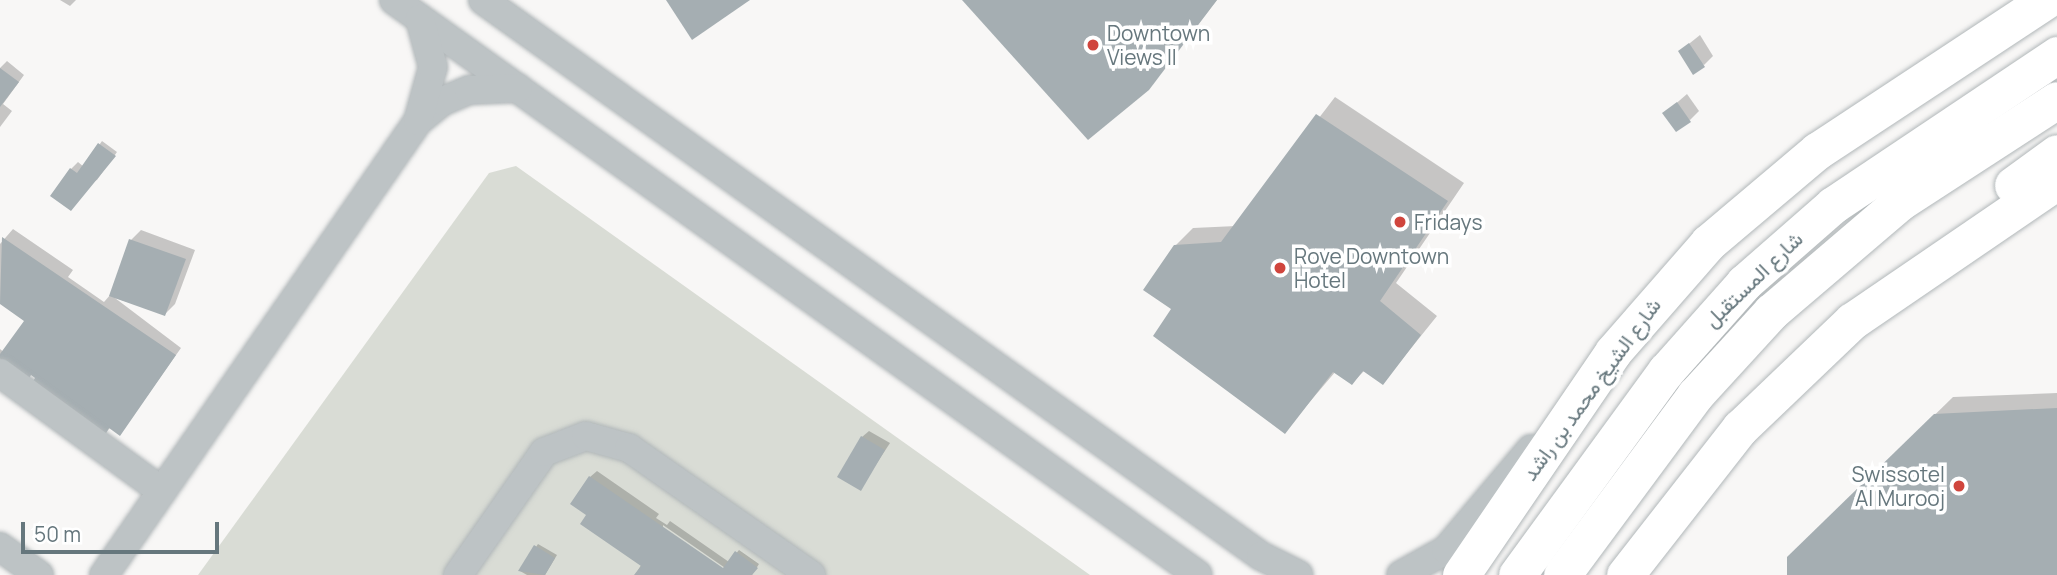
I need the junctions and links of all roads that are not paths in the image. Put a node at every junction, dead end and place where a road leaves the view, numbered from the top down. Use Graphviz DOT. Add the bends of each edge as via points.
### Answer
graph roads {
  1 [pos="394,0"];
  2 [pos="483,0"];
  3 [pos="2012,0"];
  4 [pos="2046,0"];
  5 [pos="420,19"];
  6 [pos="1969,50"];
  7 [pos="2057,55"];
  8 [pos="518,88"];
  9 [pos="2057,100"];
  10 [pos="418,121"];
  11 [pos="2057,153"];
  12 [pos="2057,181"];
  13 [pos="2057,207"];
  14 [pos="1952,250"];
  15 [pos="0,373"];
  16 [pos="1555,436"];
  17 [pos="159,489"];
  18 [pos="0,547"];
  19 [pos="1261,556"];
  20 [pos="801,572"];
  21 [pos="39,575"];
  22 [pos="104,575"];
  23 [pos="458,575"];
  24 [pos="1198,575"];
  25 [pos="1285,575"];
  26 [pos="1299,575"];
  27 [pos="1401,575"];
  28 [pos="1461,575"];
  29 [pos="1517,575"];
  30 [pos="1562,575"];
  31 [pos="1625,575"];
  1 -- 5 [label="street"];
  2 -- 19 [label="street"];
  3 -- 6 [label="main road"];
  4 -- 6 [label="main road, شارع الشيخ محمد بن راشد"];
  5 -- 8 [label="street"];
  5 -- 10 [label="street" via="433,67"];
  6 -- 16 [label="main road, شارع الشيخ محمد بن راشد" via="1818,151 1725,227 1643,314"];
  7 -- 29 [label="main road, شارع المستقبل" via="1871,177 1744,283 1666,371"];
  8 -- 10 [label="street" via="469,90"];
  8 -- 24 [label="street"];
  9 -- 30 [label="main road, شارع المستقبل" via="1900,202 1771,312 1695,395"];
  10 -- 17 [label="street"];
  11 -- 14 [label="main road" via="2000,196"];
  12 -- 14 [label="main road"];
  13 -- 14 [label="main road"];
  14 -- 31 [label="main road" via="1863,312 1780,387 1703,471"];
  15 -- 17 [label="street"];
  16 -- 27 [label="street" via="1516,464 1446,550"];
  16 -- 28 [label="main road, شارع الشيخ محمد بن راشد"];
  17 -- 22 [label="street"];
  18 -- 21 [label="street"];
  19 -- 25 [label="street"];
  19 -- 26 [label="street"];
  20 -- 23 [label="street" via="629,448 586,436 544,452"];
}
